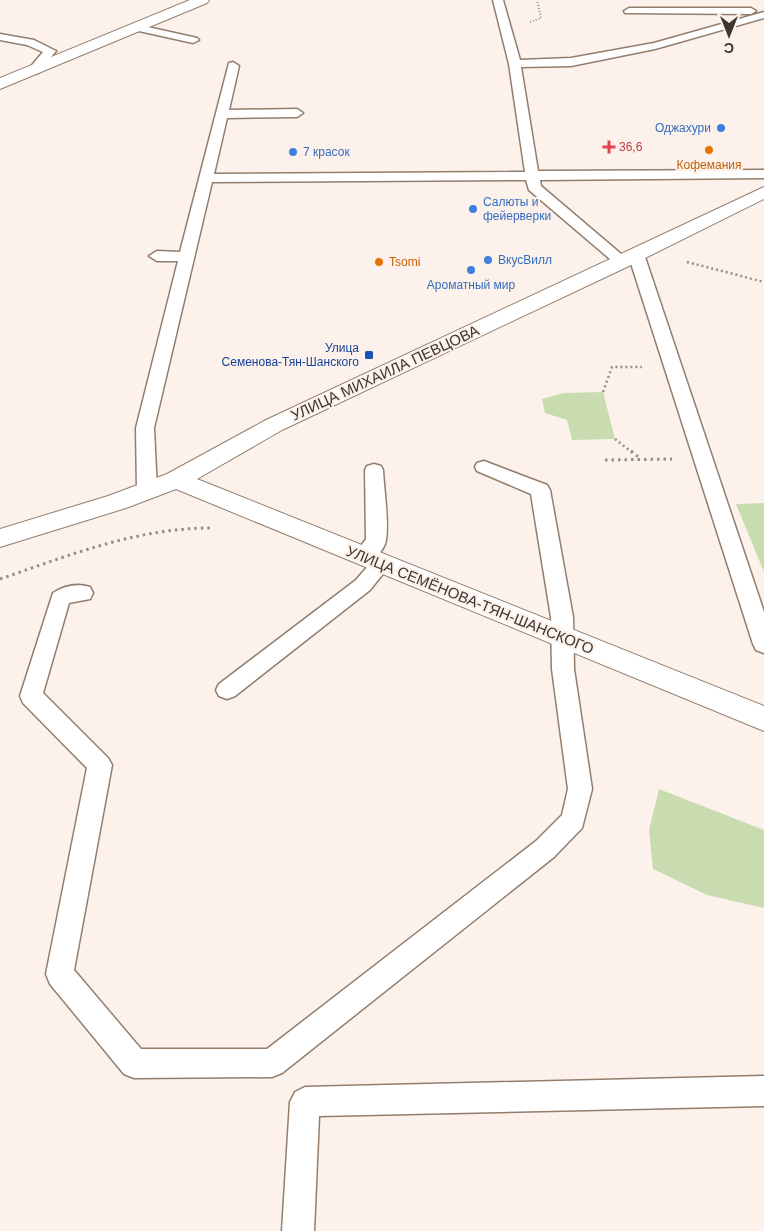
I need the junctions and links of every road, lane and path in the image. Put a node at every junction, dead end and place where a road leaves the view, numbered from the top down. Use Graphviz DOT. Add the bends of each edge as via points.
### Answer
graph roads {
  1 [pos="498,0"];
  2 [pos="196,1"];
  3 [pos="629,11"];
  4 [pos="764,13"];
  5 [pos="134,27"];
  6 [pos="0,37"];
  7 [pos="193,40"];
  8 [pos="515,64"];
  9 [pos="233,66"];
  10 [pos="34,70"];
  11 [pos="0,84"];
  12 [pos="297,113"];
  13 [pos="221,114"];
  14 [pos="764,174"];
  15 [pos="532,176"];
  16 [pos="205,178"];
  17 [pos="764,192"];
  18 [pos="157,256"];
  19 [pos="186,257"];
  20 [pos="629,258"];
  21 [pos="679,260"];
  22 [pos="764,282"];
  23 [pos="673,366"];
  24 [pos="604,392"];
  25 [pos="615,439"];
  26 [pos="703,459"];
  27 [pos="606,460"];
  28 [pos="642,460"];
  29 [pos="484,467"];
  30 [pos="374,470"];
  31 [pos="176,480"];
  32 [pos="147,491"];
  33 [pos="214,529"];
  34 [pos="0,538"];
  35 [pos="372,561"];
  36 [pos="0,579"];
  37 [pos="83,593"];
  38 [pos="562,638"];
  39 [pos="764,644"];
  40 [pos="227,690"];
  41 [pos="764,719"];
  42 [pos="764,1091"];
  43 [pos="298,1231"];
  1 -- 8 [label="lane"];
  2 -- 5 [label="street"];
  3 -- 4 [label="lane"];
  4 -- 8 [label="lane" via="655,46 571,62"];
  5 -- 7 [label="lane"];
  5 -- 10 [label="street"];
  6 -- 10 [label="lane" via="30,42 50,51"];
  8 -- 15 [label="lane"];
  9 -- 13 [label="lane"];
  10 -- 11 [label="street"];
  12 -- 13 [label="lane"];
  13 -- 16 [label="lane"];
  14 -- 15 [label="lane"];
  15 -- 16 [label="lane"];
  15 -- 20 [label="lane" via="534,186"];
  16 -- 19 [label="lane"];
  17 -- 20 [label="street, УЛИЦА МИХАИЛА ПЕВЦОВА"];
  18 -- 19 [label="lane"];
  19 -- 32 [label="lane" via="145,428"];
  20 -- 23 [label="lane"];
  20 -- 31 [label="street, УЛИЦА МИХАИЛА ПЕВЦОВА" via="274,425"];
  21 -- 22 [label="path"];
  23 -- 24 [label="path" via="612,367"];
  23 -- 26 [label="lane"];
  25 -- 28 [label="path"];
  26 -- 28 [label="path"];
  26 -- 39 [label="lane"];
  27 -- 28 [label="path"];
  29 -- 38 [label="lane" via="540,490 562,617"];
  30 -- 35 [label="lane" via="376,541"];
  31 -- 32 [label="street, УЛИЦА МИХАИЛА ПЕВЦОВА"];
  31 -- 35 [label="street, УЛИЦА СЕМЁНОВА-ТЯН-ШАНСКОГО"];
  32 -- 34 [label="street, УЛИЦА МИХАИЛА ПЕВЦОВА"];
  33 -- 36 [label="path" via="189,527 122,539"];
  35 -- 38 [label="street, УЛИЦА СЕМЁНОВА-ТЯН-ШАНСКОГО"];
  35 -- 40 [label="lane" via="363,585"];
  37 -- 38 [label="lane" via="68,594 60,599 31,696 100,765 60,974 134,1064 272,1063 545,849 573,820 580,789 563,669"];
  38 -- 41 [label="street, УЛИЦА СЕМЁНОВА-ТЯН-ШАНСКОГО"];
  42 -- 43 [label="lane" via="305,1102"];
}
